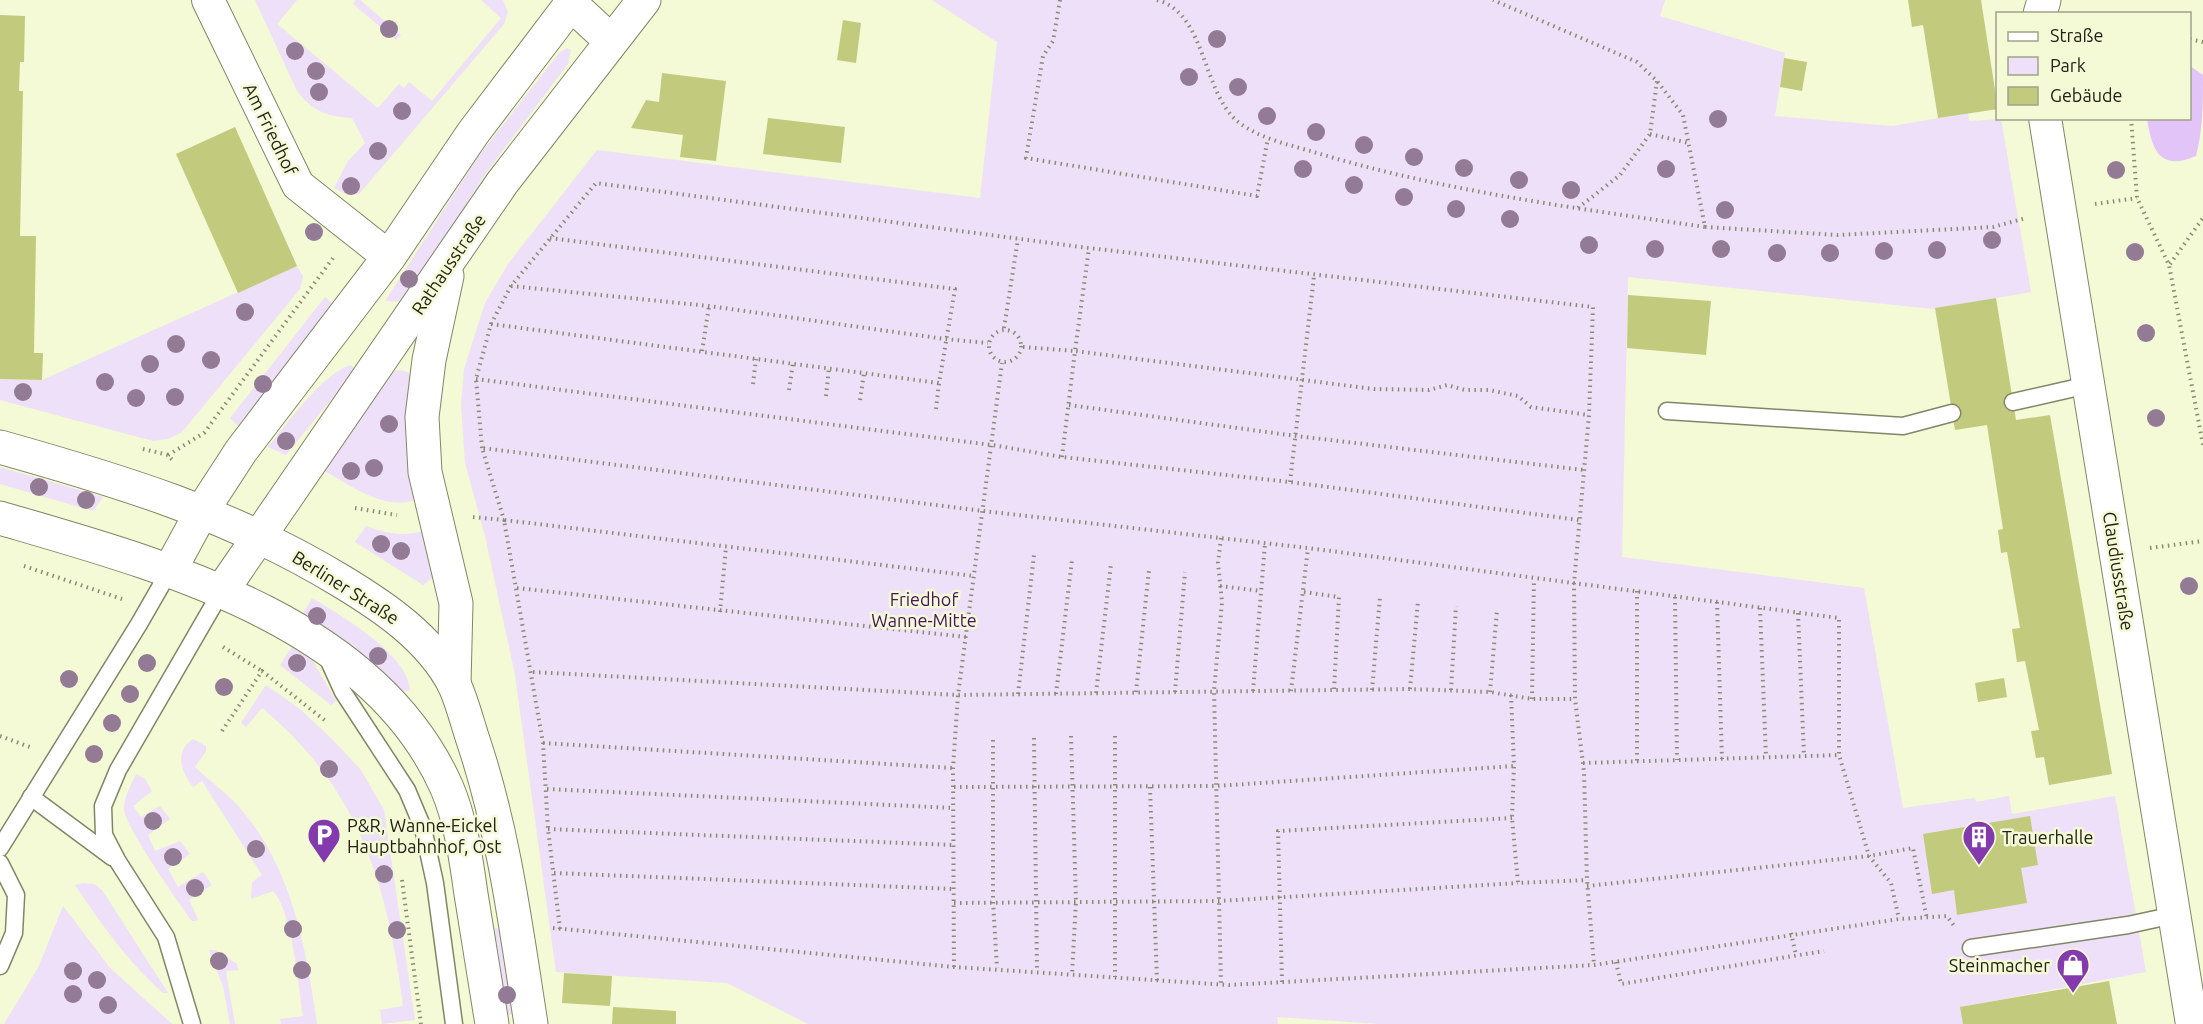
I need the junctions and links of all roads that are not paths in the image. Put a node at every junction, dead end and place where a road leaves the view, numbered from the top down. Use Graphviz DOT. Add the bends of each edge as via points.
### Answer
graph roads {
  1 [pos="208,0"];
  2 [pos="644,0"];
  3 [pos="572,2"];
  4 [pos="611,41"];
  5 [pos="2045,120"];
  6 [pos="389,257"];
  7 [pos="450,263"];
  8 [pos="2088,385"];
  9 [pos="2013,402"];
  10 [pos="1667,411"];
  11 [pos="1952,412"];
  12 [pos="0,447"];
  13 [pos="202,511"];
  14 [pos="0,518"];
  15 [pos="260,536"];
  16 [pos="170,570"];
  17 [pos="221,592"];
  18 [pos="321,645"];
  19 [pos="454,684"];
  20 [pos="31,797"];
  21 [pos="0,848"];
  22 [pos="117,860"];
  23 [pos="0,863"];
  24 [pos="2174,915"];
  25 [pos="1971,948"];
  26 [pos="0,966"];
  27 [pos="192,1024"];
  28 [pos="454,1024"];
  29 [pos="492,1024"];
  30 [pos="531,1024"];
  31 [pos="2192,1024"];
  1 -- 6 [label="street, Am Friedhof" via="298,185"];
  2 -- 4 [label="street, Rathausstraße"];
  3 -- 4 [label="street"];
  3 -- 6 [label="street" via="473,133"];
  4 -- 7 [label="street, Rathausstraße" via="502,183"];
  5 -- 8 [label="street, Claudiusstraße"];
  6 -- 13 [label="street" via="241,451"];
  7 -- 15 [label="street, Rathausstraße"];
  7 -- 19 [label="street" via="429,360 422,417 425,471 456,603"];
  8 -- 9 [label="lane"];
  8 -- 24 [label="street, Claudiusstraße"];
  10 -- 11 [label="lane" via="1903,426"];
  12 -- 13 [label="street, Berliner Straße" via="118,480"];
  13 -- 15 [label="street, Berliner Straße"];
  13 -- 16 [label="street"];
  14 -- 16 [label="street"];
  15 -- 17 [label="street"];
  15 -- 19 [label="street, Berliner Straße" via="372,599 411,629"];
  16 -- 17 [label="street"];
  16 -- 20 [label="lane"];
  17 -- 18 [label="street"];
  17 -- 22 [label="lane" via="118,770 103,806 104,835"];
  18 -- 28 [label="lane" via="343,692 407,790 423,828 435,883"];
  18 -- 29 [label="street" via="359,672 386,698 414,731 447,790 466,861"];
  19 -- 30 [label="street, Berliner Straße" via="501,840"];
  20 -- 21 [label="lane"];
  20 -- 22 [label="lane"];
  22 -- 27 [label="lane" via="166,937"];
  23 -- 26 [label="lane" via="16,895 14,933"];
  24 -- 25 [label="lane"];
  24 -- 31 [label="street, Claudiusstraße"];
}
